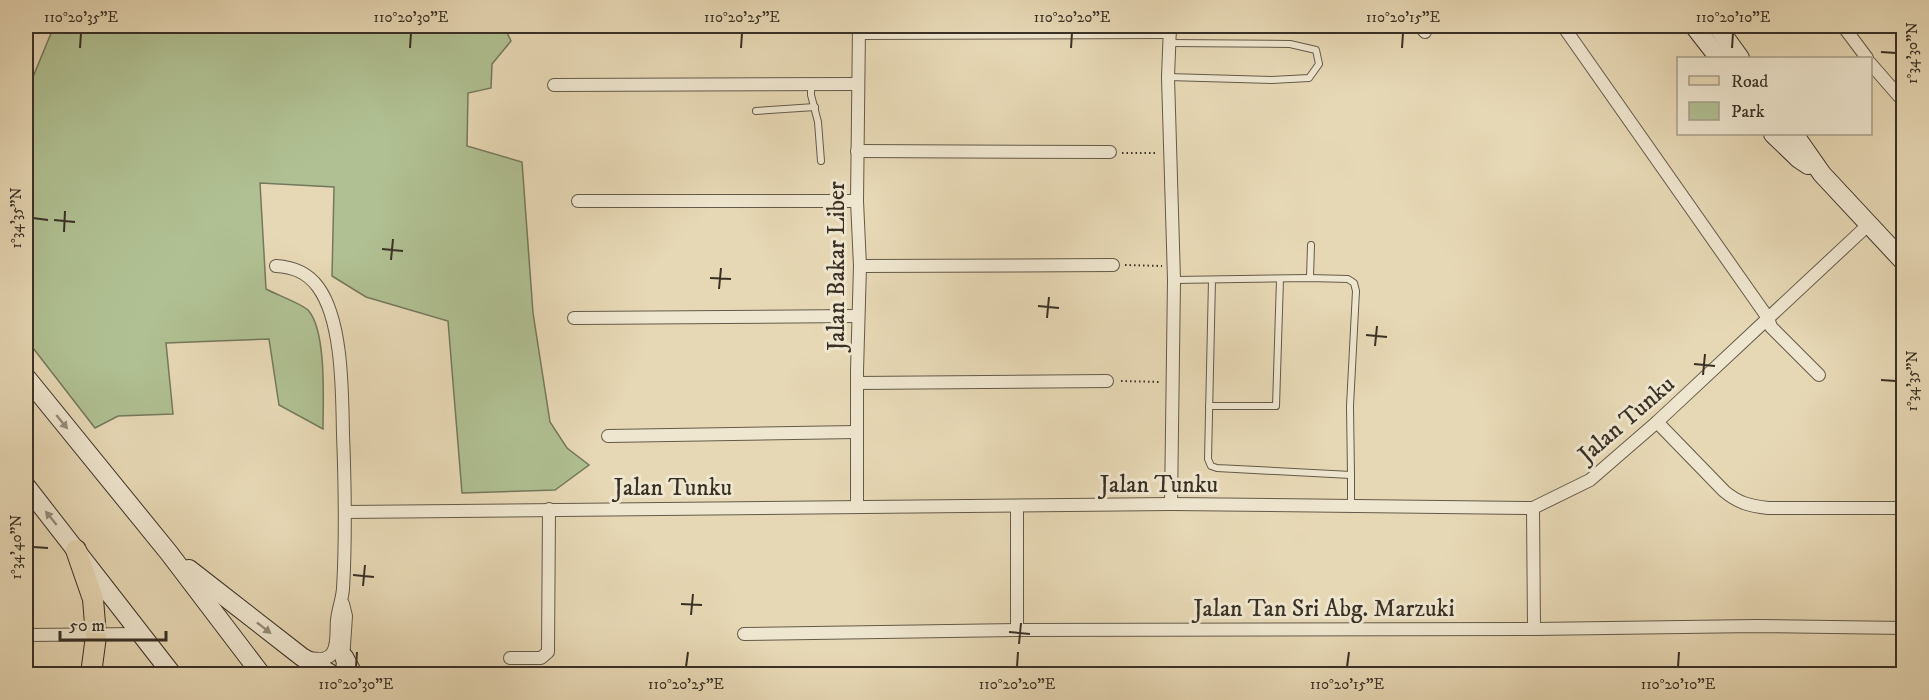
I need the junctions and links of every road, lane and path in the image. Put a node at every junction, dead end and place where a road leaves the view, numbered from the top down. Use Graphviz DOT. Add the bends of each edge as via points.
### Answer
graph roads {
  1 [pos="1563,26"];
  2 [pos="1694,26"];
  3 [pos="1717,26"];
  4 [pos="1843,26"];
  5 [pos="859,29"];
  6 [pos="1170,34"];
  7 [pos="1718,57"];
  8 [pos="1739,57"];
  9 [pos="1866,57"];
  10 [pos="1872,65"];
  11 [pos="1168,77"];
  12 [pos="811,84"];
  13 [pos="857,84"];
  14 [pos="554,86"];
  15 [pos="1904,102"];
  16 [pos="815,107"];
  17 [pos="756,111"];
  18 [pos="1774,135"];
  19 [pos="1795,135"];
  20 [pos="857,151"];
  21 [pos="1110,152"];
  22 [pos="1170,153"];
  23 [pos="821,161"];
  24 [pos="1822,174"];
  25 [pos="578,201"];
  26 [pos="857,201"];
  27 [pos="1868,225"];
  28 [pos="1311,245"];
  29 [pos="1904,262"];
  30 [pos="1113,265"];
  31 [pos="276,266"];
  32 [pos="860,266"];
  33 [pos="1174,266"];
  34 [pos="1311,278"];
  35 [pos="1280,279"];
  36 [pos="1174,280"];
  37 [pos="1212,280"];
  38 [pos="858,316"];
  39 [pos="574,318"];
  40 [pos="1768,318"];
  41 [pos="1819,375"];
  42 [pos="26,377"];
  43 [pos="1107,381"];
  44 [pos="1172,382"];
  45 [pos="857,383"];
  46 [pos="1209,406"];
  47 [pos="1657,422"];
  48 [pos="857,432"];
  49 [pos="608,435"];
  50 [pos="1351,475"];
  51 [pos="26,486"];
  52 [pos="1171,504"];
  53 [pos="857,506"];
  54 [pos="1017,506"];
  55 [pos="1351,506"];
  56 [pos="1533,508"];
  57 [pos="1904,508"];
  58 [pos="549,509"];
  59 [pos="345,512"];
  60 [pos="76,550"];
  61 [pos="169,553"];
  62 [pos="342,597"];
  63 [pos="1904,628"];
  64 [pos="1534,629"];
  65 [pos="1017,630"];
  66 [pos="141,634"];
  67 [pos="744,634"];
  68 [pos="26,635"];
  69 [pos="96,636"];
  70 [pos="302,657"];
  71 [pos="510,658"];
  72 [pos="343,666"];
  73 [pos="91,675"];
  74 [pos="172,675"];
  75 [pos="261,675"];
  76 [pos="331,675"];
  77 [pos="353,675"];
  1 -- 40 [label="street"];
  2 -- 7 [label="street"];
  3 -- 8 [label="street"];
  4 -- 9 [label="street"];
  5 -- 6 [label="street"];
  5 -- 13 [label="street, Jalan Bakar Liber"];
  6 -- 11 [label="street"];
  6 -- 11 [label="lane" via="1290,44 1316,50 1319,64 1310,78"];
  10 -- 15 [label="street"];
  11 -- 22 [label="street"];
  12 -- 13 [label="street"];
  12 -- 14 [label="street"];
  12 -- 16 [label="lane"];
  13 -- 20 [label="street, Jalan Bakar Liber"];
  16 -- 17 [label="lane"];
  16 -- 23 [label="lane"];
  18 -- 24 [label="street"];
  19 -- 24 [label="street"];
  20 -- 21 [label="street"];
  20 -- 26 [label="street, Jalan Bakar Liber"];
  21 -- 22 [label="path"];
  22 -- 33 [label="street"];
  24 -- 27 [label="street"];
  25 -- 26 [label="street"];
  26 -- 32 [label="street, Jalan Bakar Liber"];
  27 -- 29 [label="street"];
  27 -- 40 [label="street, Jalan Tunku"];
  28 -- 34 [label="lane"];
  30 -- 32 [label="street"];
  30 -- 33 [label="path"];
  31 -- 59 [label="street" via="293,267 308,275 319,287 332,319 341,375"];
  32 -- 38 [label="street, Jalan Bakar Liber"];
  33 -- 36 [label="street"];
  34 -- 35 [label="lane"];
  34 -- 50 [label="lane" via="1348,279 1356,291"];
  35 -- 37 [label="lane"];
  35 -- 46 [label="lane" via="1276,406"];
  36 -- 37 [label="lane"];
  36 -- 44 [label="street"];
  37 -- 46 [label="lane"];
  38 -- 39 [label="street"];
  38 -- 45 [label="street, Jalan Bakar Liber"];
  40 -- 41 [label="street" via="1771,327"];
  40 -- 47 [label="street, Jalan Tunku"];
  42 -- 61 [label="street, one-way"];
  43 -- 44 [label="path"];
  43 -- 45 [label="street"];
  44 -- 52 [label="street"];
  45 -- 48 [label="street, Jalan Bakar Liber"];
  46 -- 50 [label="lane" via="1211,466"];
  47 -- 56 [label="street, Jalan Tunku" via="1590,480"];
  47 -- 57 [label="street" via="1724,491 1748,506"];
  48 -- 49 [label="street"];
  48 -- 53 [label="street, Jalan Bakar Liber"];
  50 -- 55 [label="lane"];
  60 -- 51 [label="street, one-way"];
  52 -- 54 [label="street, Jalan Tunku"];
  52 -- 55 [label="street, Jalan Tunku"];
  53 -- 54 [label="street, Jalan Tunku"];
  53 -- 58 [label="street, Jalan Tunku"];
  54 -- 65 [label="street"];
  55 -- 56 [label="street, Jalan Tunku"];
  56 -- 64 [label="street"];
  58 -- 59 [label="street, Jalan Tunku"];
  58 -- 71 [label="street" via="548,652 541,658"];
  59 -- 62 [label="street"];
  60 -- 66 [label="street"];
  60 -- 69 [label="main road" via="93,599"];
  61 -- 70 [label="street, one-way"];
  61 -- 75 [label="street"];
  62 -- 70 [label="street" via="332,654 318,659"];
  62 -- 72 [label="street" via="346,616"];
  63 -- 64 [label="street, Jalan Tan Sri Abg. Marzuki"];
  64 -- 65 [label="street, Jalan Tan Sri Abg. Marzuki"];
  65 -- 67 [label="street, Jalan Tan Sri Abg. Marzuki"];
  66 -- 69 [label="street"];
  66 -- 74 [label="street"];
  68 -- 69 [label="street"];
  69 -- 73 [label="main road"];
  70 -- 76 [label="street"];
  72 -- 77 [label="street"];
}
